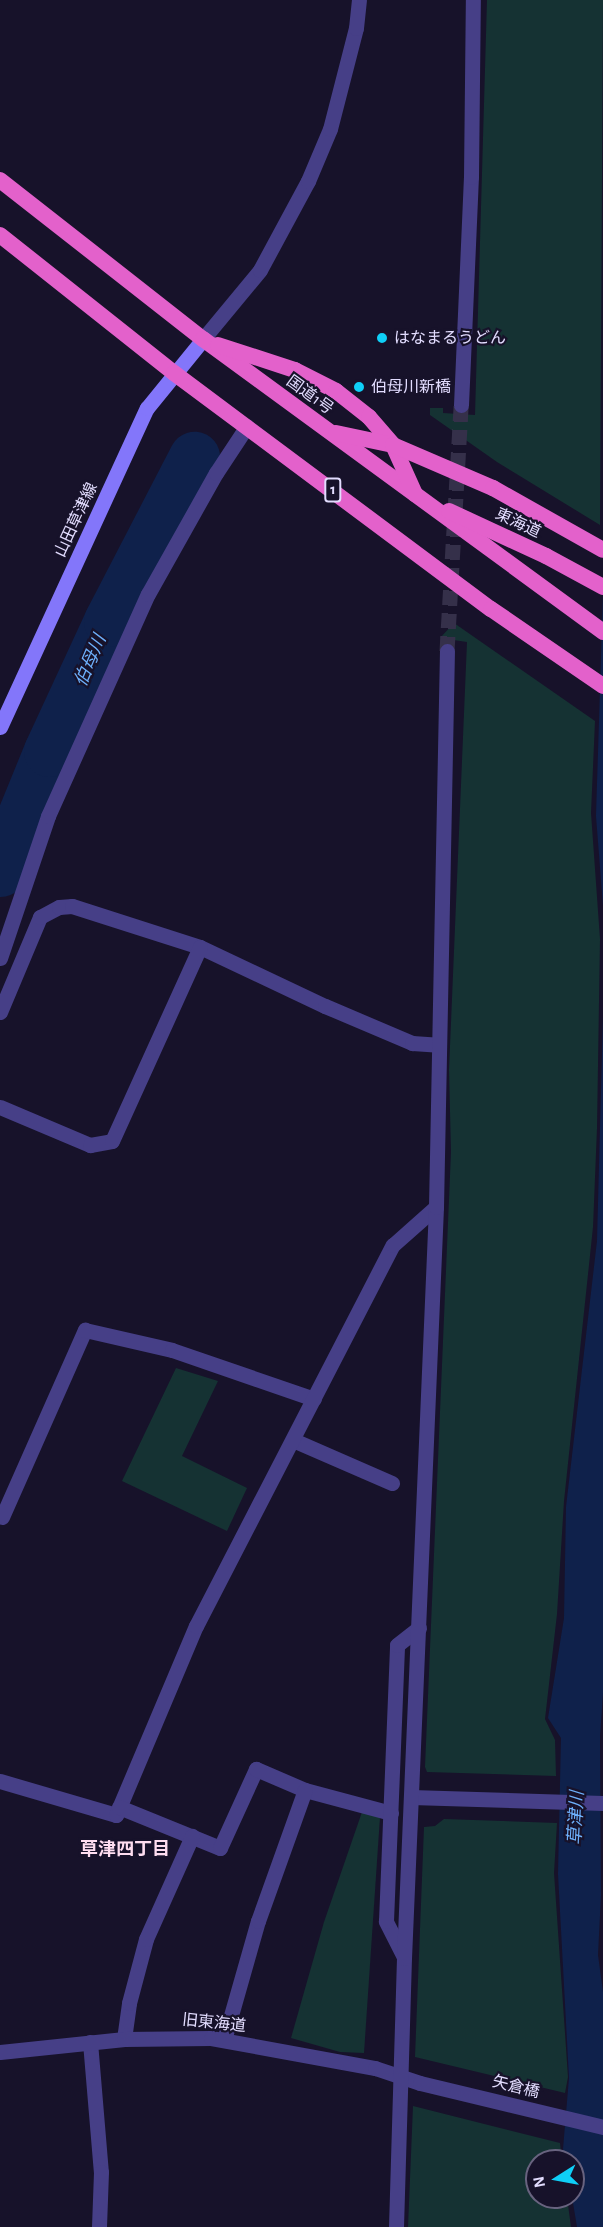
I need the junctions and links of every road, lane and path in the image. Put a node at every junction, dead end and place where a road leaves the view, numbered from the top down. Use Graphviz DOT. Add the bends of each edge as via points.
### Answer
graph roads {
  1 [pos="359,0"];
  2 [pos="473,0"];
  3 [pos="0,180"];
  4 [pos="0,235"];
  5 [pos="203,339"];
  6 [pos="174,373"];
  7 [pos="460,405"];
  8 [pos="247,426"];
  9 [pos="329,432"];
  10 [pos="393,445"];
  11 [pos="416,495"];
  12 [pos="603,550"];
  13 [pos="603,586"];
  14 [pos="603,632"];
  15 [pos="447,651"];
  16 [pos="603,686"];
  17 [pos="0,727"];
  18 [pos="200,947"];
  19 [pos="0,958"];
  20 [pos="0,1012"];
  21 [pos="438,1045"];
  22 [pos="0,1107"];
  23 [pos="436,1207"];
  24 [pos="314,1399"];
  25 [pos="292,1440"];
  26 [pos="392,1483"];
  27 [pos="2,1517"];
  28 [pos="419,1628"];
  29 [pos="0,1781"];
  30 [pos="305,1791"];
  31 [pos="411,1797"];
  32 [pos="603,1803"];
  33 [pos="119,1807"];
  34 [pos="391,1813"];
  35 [pos="192,1836"];
  36 [pos="404,1958"];
  37 [pos="124,2039"];
  38 [pos="224,2040"];
  39 [pos="90,2042"];
  40 [pos="0,2052"];
  41 [pos="402,2077"];
  42 [pos="420,2082"];
  43 [pos="603,2127"];
  44 [pos="99,2227"];
  45 [pos="396,2227"];
  1 -- 5 [label="street" via="356,28 330,129 308,182 260,270"];
  2 -- 7 [label="street" via="471,177"];
  3 -- 5 [label="highway, 国道1号"];
  4 -- 6 [label="highway, 1"];
  5 -- 6 [label="main road, 山田草津線"];
  5 -- 9 [label="highway, 国道1号"];
  5 -- 10 [label="highway" via="295,370 336,391 369,417"];
  6 -- 8 [label="highway, 1"];
  6 -- 17 [label="main road, 山田草津線" via="147,408"];
  8 -- 16 [label="highway, 1" via="491,609"];
  8 -- 19 [label="street" via="148,594 48,816"];
  9 -- 10 [label="highway"];
  9 -- 11 [label="highway, 国道1号"];
  10 -- 11 [label="highway"];
  10 -- 12 [label="highway" via="493,488"];
  11 -- 13 [label="highway, 東海道"];
  11 -- 14 [label="highway, 国道1号"];
  15 -- 21 [label="street"];
  18 -- 20 [label="street" via="72,906 59,907 40,917"];
  18 -- 21 [label="street" via="412,1043"];
  18 -- 22 [label="street" via="112,1141 90,1145"];
  21 -- 23 [label="street"];
  23 -- 24 [label="street" via="393,1245"];
  23 -- 28 [label="street"];
  24 -- 25 [label="street"];
  24 -- 27 [label="street" via="172,1350 85,1330"];
  25 -- 26 [label="street"];
  25 -- 33 [label="street" via="196,1626"];
  28 -- 31 [label="street"];
  28 -- 34 [label="street" via="397,1645"];
  29 -- 33 [label="street" via="116,1815"];
  30 -- 34 [label="street"];
  30 -- 35 [label="street" via="256,1769 220,1848"];
  30 -- 38 [label="street" via="258,1921"];
  31 -- 32 [label="street"];
  31 -- 36 [label="street"];
  33 -- 35 [label="street"];
  34 -- 36 [label="street" via="386,1922"];
  35 -- 37 [label="street" via="146,1939"];
  36 -- 41 [label="street"];
  37 -- 38 [label="street, 旧東海道"];
  37 -- 39 [label="street, 旧東海道"];
  38 -- 41 [label="street, 旧東海道" via="375,2068"];
  39 -- 40 [label="street, 旧東海道"];
  39 -- 44 [label="street" via="101,2172"];
  41 -- 42 [label="street, 旧東海道"];
  41 -- 45 [label="street"];
  42 -- 43 [label="street, 矢倉橋"];
}
